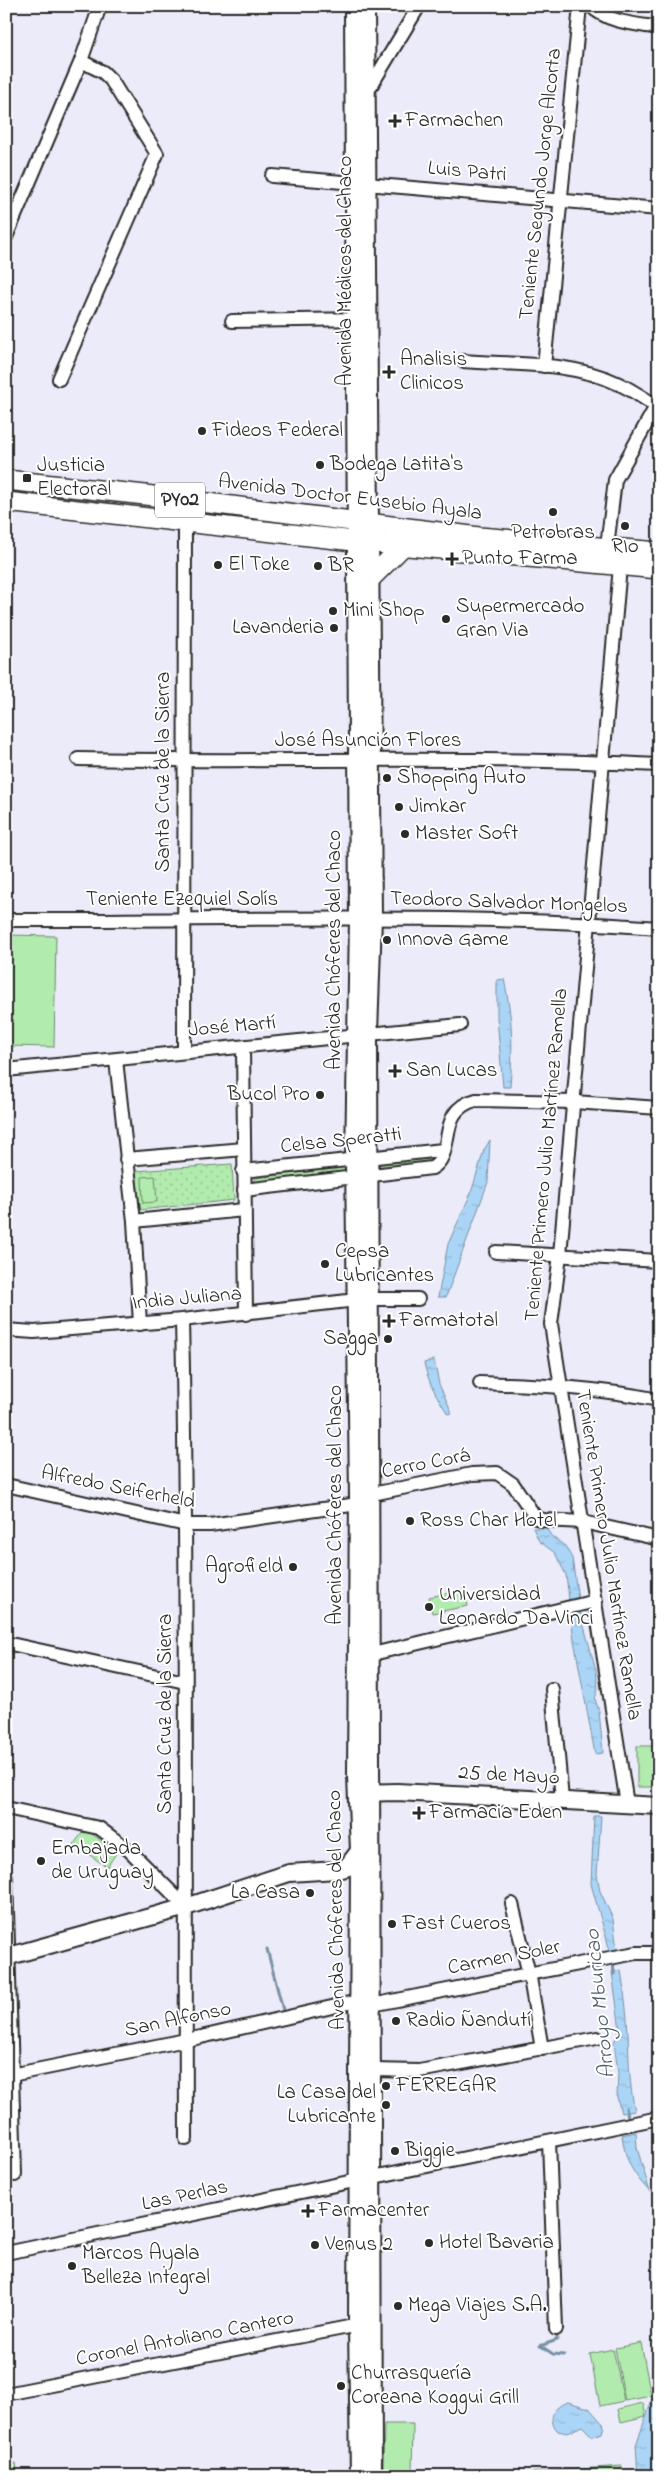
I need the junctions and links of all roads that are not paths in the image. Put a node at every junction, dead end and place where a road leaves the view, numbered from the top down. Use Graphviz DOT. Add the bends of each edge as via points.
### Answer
graph roads {
  1 [pos="100,6"];
  2 [pos="352,6"];
  3 [pos="366,6"];
  4 [pos="419,6"];
  5 [pos="580,6"];
  6 [pos="591,6"];
  7 [pos="659,28"];
  8 [pos="81,61"];
  9 [pos="359,95"];
  10 [pos="272,176"];
  11 [pos="360,182"];
  12 [pos="560,201"];
  13 [pos="659,209"];
  14 [pos="6,237"];
  15 [pos="360,319"];
  16 [pos="232,322"];
  17 [pos="463,361"];
  18 [pos="544,366"];
  19 [pos="58,379"];
  20 [pos="658,405"];
  21 [pos="11,480"];
  22 [pos="9,502"];
  23 [pos="185,522"];
  24 [pos="361,533"];
  25 [pos="404,545"];
  26 [pos="607,547"];
  27 [pos="659,552"];
  28 [pos="620,566"];
  29 [pos="659,569"];
  30 [pos="369,580"];
  31 [pos="78,759"];
  32 [pos="364,760"];
  33 [pos="183,761"];
  34 [pos="603,762"];
  35 [pos="659,765"];
  36 [pos="365,919"];
  37 [pos="6,920"];
  38 [pos="185,921"];
  39 [pos="588,923"];
  40 [pos="659,928"];
  41 [pos="460,1025"];
  42 [pos="363,1034"];
  43 [pos="243,1048"];
  44 [pos="184,1051"];
  45 [pos="116,1060"];
  46 [pos="6,1070"];
  47 [pos="574,1102"];
  48 [pos="659,1108"];
  49 [pos="244,1149"];
  50 [pos="443,1150"];
  51 [pos="362,1158"];
  52 [pos="126,1159"];
  53 [pos="243,1172"];
  54 [pos="362,1176"];
  55 [pos="244,1190"];
  56 [pos="244,1210"];
  57 [pos="134,1221"];
  58 [pos="496,1252"];
  59 [pos="560,1255"];
  60 [pos="659,1261"];
  61 [pos="364,1300"];
  62 [pos="418,1300"];
  63 [pos="246,1314"];
  64 [pos="182,1320"];
  65 [pos="140,1324"];
  66 [pos="6,1330"];
  67 [pos="480,1383"];
  68 [pos="560,1386"];
  69 [pos="659,1400"];
  70 [pos="6,1485"];
  71 [pos="364,1499"];
  72 [pos="583,1522"];
  73 [pos="186,1526"];
  74 [pos="659,1539"];
  75 [pos="596,1601"];
  76 [pos="6,1643"];
  77 [pos="364,1656"];
  78 [pos="185,1682"];
  79 [pos="552,1689"];
  80 [pos="371,1795"];
  81 [pos="562,1800"];
  82 [pos="627,1804"];
  83 [pos="659,1806"];
  84 [pos="6,1808"];
  85 [pos="359,1851"];
  86 [pos="371,1876"];
  87 [pos="6,1878"];
  88 [pos="512,1904"];
  89 [pos="186,1907"];
  90 [pos="659,1953"];
  91 [pos="8,1957"];
  92 [pos="528,1973"];
  93 [pos="365,2003"];
  94 [pos="597,2038"];
  95 [pos="184,2040"];
  96 [pos="542,2049"];
  97 [pos="373,2070"];
  98 [pos="9,2075"];
  99 [pos="654,2119"];
  100 [pos="186,2139"];
  101 [pos="549,2141"];
  102 [pos="15,2175"];
  103 [pos="366,2179"];
  104 [pos="6,2253"];
  105 [pos="364,2324"];
  106 [pos="556,2329"];
  107 [pos="6,2394"];
  108 [pos="359,2476"];
  109 [pos="373,2476"];
  1 -- 8 [label="street"];
  2 -- 9 [label="main road, Avenida Médicos del Chaco"];
  3 -- 9 [label="main road, Avenida Médicos del Chaco"];
  4 -- 9 [label="street"];
  5 -- 12 [label="street, Teniente Segundo Jorge Alcorta"];
  6 -- 7 [label="street" via="600,14 620,21"];
  8 -- 14 [label="street"];
  8 -- 19 [label="street" via="111,80 156,154"];
  9 -- 11 [label="main road, Avenida Médicos del Chaco"];
  10 -- 11 [label="street, Luis Patri"];
  11 -- 12 [label="street, Luis Patri"];
  11 -- 15 [label="main road, Avenida Médicos del Chaco"];
  12 -- 13 [label="street, Luis Patri"];
  12 -- 18 [label="street, Teniente Segundo Jorge Alcorta"];
  15 -- 16 [label="street"];
  15 -- 24 [label="main road, Avenida Médicos del Chaco"];
  17 -- 18 [label="street"];
  18 -- 20 [label="street" via="610,380"];
  20 -- 26 [label="street" via="615,480"];
  21 -- 22 [label="highway"];
  21 -- 24 [label="highway, Avenida Doctor Eusebio Ayala / PY02"];
  22 -- 23 [label="highway, Avenida Doctor Eusebio Ayala / PY02"];
  23 -- 24 [label="highway, Avenida Doctor Eusebio Ayala / PY02"];
  23 -- 33 [label="street, Santa Cruz de la Sierra"];
  24 -- 25 [label="highway, Avenida Doctor Eusebio Ayala / PY02"];
  24 -- 26 [label="highway, Avenida Doctor Eusebio Ayala / PY02"];
  24 -- 30 [label="main road, Avenida Chóferes del Chaco"];
  24 -- 32 [label="main road, Avenida Chóferes del Chaco"];
  25 -- 28 [label="highway, Avenida Doctor Eusebio Ayala / PY02"];
  25 -- 30 [label="highway"];
  26 -- 27 [label="highway, Avenida Doctor Eusebio Ayala / PY02"];
  28 -- 29 [label="highway, Avenida Doctor Eusebio Ayala / PY02"];
  28 -- 34 [label="street, Teniente Primero Julio Martínez Ramella"];
  30 -- 32 [label="main road, Avenida Chóferes del Chaco"];
  31 -- 33 [label="street, José Asunción Flores"];
  32 -- 33 [label="street, José Asunción Flores"];
  32 -- 34 [label="street, José Asunción Flores"];
  32 -- 36 [label="main road, Avenida Chóferes del Chaco"];
  33 -- 38 [label="street, Santa Cruz de la Sierra"];
  34 -- 35 [label="street, José Asunción Flores"];
  34 -- 39 [label="street, Teniente Primero Julio Martínez Ramella"];
  36 -- 38 [label="street, Teniente Ezequiel Solís"];
  36 -- 39 [label="street, Teodoro Salvador Mongelos"];
  36 -- 42 [label="main road, Avenida Chóferes del Chaco"];
  37 -- 38 [label="street, Teniente Ezequiel Solís"];
  38 -- 44 [label="street, Santa Cruz de la Sierra"];
  39 -- 40 [label="street, Teodoro Salvador Mongelos"];
  39 -- 47 [label="street, Teniente Primero Julio Martínez Ramella"];
  41 -- 42 [label="street, José Martí"];
  42 -- 43 [label="street, José Martí"];
  42 -- 51 [label="main road, Avenida Chóferes del Chaco"];
  43 -- 44 [label="street, José Martí"];
  43 -- 49 [label="street"];
  44 -- 45 [label="street, José Martí"];
  45 -- 46 [label="street, José Martí"];
  45 -- 52 [label="street"];
  47 -- 48 [label="street"];
  47 -- 50 [label="street" via="485,1099 469,1102 460,1107 452,1118"];
  47 -- 59 [label="street, Teniente Primero Julio Martínez Ramella"];
  49 -- 52 [label="street"];
  49 -- 53 [label="street"];
  50 -- 51 [label="street, Celsa Speratti"];
  50 -- 54 [label="street, Celsa Speratti" via="437,1166 432,1168"];
  51 -- 53 [label="street, Celsa Speratti"];
  51 -- 54 [label="main road, Avenida Chóferes del Chaco"];
  52 -- 57 [label="street"];
  53 -- 55 [label="street"];
  54 -- 55 [label="street, Celsa Speratti"];
  54 -- 61 [label="main road, Avenida Chóferes del Chaco"];
  55 -- 56 [label="street"];
  56 -- 57 [label="street"];
  56 -- 63 [label="street"];
  57 -- 65 [label="street"];
  58 -- 59 [label="street"];
  59 -- 60 [label="street"];
  59 -- 68 [label="street, Teniente Primero Julio Martínez Ramella" via="551,1324"];
  61 -- 62 [label="street"];
  61 -- 63 [label="street, India Juliana"];
  61 -- 71 [label="main road, Avenida Chóferes del Chaco"];
  63 -- 64 [label="street, India Juliana"];
  64 -- 65 [label="street, India Juliana"];
  64 -- 73 [label="street, Santa Cruz de la Sierra"];
  65 -- 66 [label="street, India Juliana" via="34,1332"];
  67 -- 68 [label="street"];
  68 -- 69 [label="street"];
  68 -- 72 [label="street, Teniente Primero Julio Martínez Ramella"];
  70 -- 73 [label="street, Alfredo Seiferheld"];
  71 -- 72 [label="street, Cerro Corá" via="472,1474 496,1473 513,1484 536,1518"];
  71 -- 73 [label="street, Alfredo Seiferheld" via="210,1525"];
  71 -- 77 [label="main road, Avenida Chóferes del Chaco"];
  72 -- 74 [label="street, Cerro Corá"];
  72 -- 75 [label="street, Teniente Primero Julio Martínez Ramella"];
  73 -- 78 [label="street, Santa Cruz de la Sierra"];
  75 -- 77 [label="street"];
  75 -- 82 [label="street, Teniente Primero Julio Martínez Ramella"];
  76 -- 78 [label="street"];
  77 -- 80 [label="main road, Avenida Chóferes del Chaco"];
  77 -- 80 [label="main road, Avenida Chóferes del Chaco" via="356,1685"];
  78 -- 89 [label="street, Santa Cruz de la Sierra"];
  79 -- 81 [label="street"];
  80 -- 81 [label="main road, 25 de Mayo"];
  80 -- 85 [label="main road, Avenida Chóferes del Chaco"];
  80 -- 86 [label="main road, Avenida Chóferes del Chaco"];
  80 -- 86 [label="main road" via="380,1802 376,1865"];
  81 -- 82 [label="main road, 25 de Mayo"];
  82 -- 83 [label="main road, 25 de Mayo"];
  84 -- 89 [label="street" via="99,1828 130,1850"];
  85 -- 89 [label="main road" via="346,1868 289,1873"];
  85 -- 93 [label="main road, Avenida Chóferes del Chaco"];
  86 -- 93 [label="main road, Avenida Chóferes del Chaco"];
  87 -- 91 [label="street"];
  88 -- 92 [label="street"];
  89 -- 91 [label="main road"];
  89 -- 95 [label="street, Santa Cruz de la Sierra"];
  90 -- 92 [label="street, Carmen Soler"];
  91 -- 98 [label="street"];
  92 -- 93 [label="street, Carmen Soler"];
  92 -- 96 [label="street"];
  93 -- 95 [label="street, San Alfonso"];
  93 -- 97 [label="main road, Avenida Chóferes del Chaco"];
  93 -- 103 [label="main road, Avenida Chóferes del Chaco"];
  94 -- 96 [label="street"];
  95 -- 98 [label="street, San Alfonso"];
  95 -- 100 [label="street, Santa Cruz de la Sierra"];
  96 -- 97 [label="street" via="419,2071"];
  97 -- 103 [label="main road, Avenida Chóferes del Chaco"];
  98 -- 102 [label="street"];
  99 -- 101 [label="street, Las Perlas"];
  101 -- 103 [label="street, Las Perlas"];
  101 -- 106 [label="street"];
  103 -- 104 [label="street, Las Perlas"];
  103 -- 105 [label="main road, Avenida Chóferes del Chaco"];
  105 -- 107 [label="street, Coronel Antoliano Cantero"];
  105 -- 108 [label="main road, Avenida Chóferes del Chaco"];
  105 -- 109 [label="main road, Avenida Chóferes del Chaco"];
}
